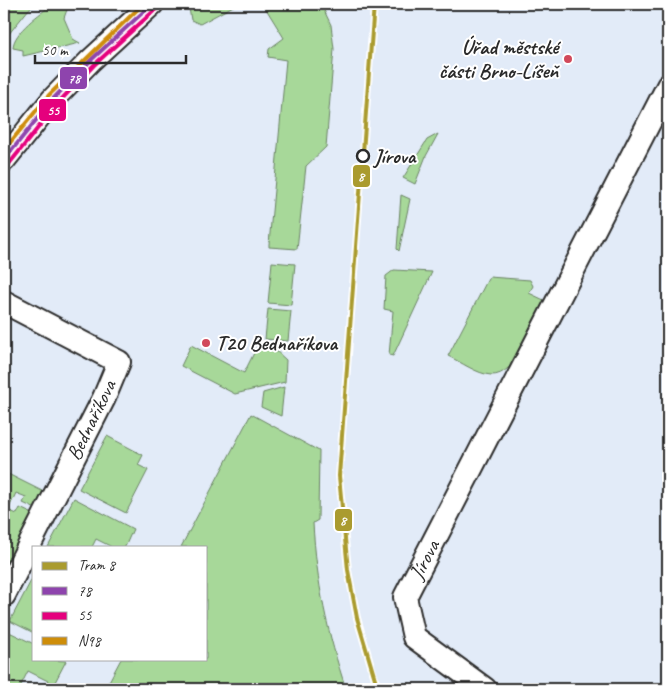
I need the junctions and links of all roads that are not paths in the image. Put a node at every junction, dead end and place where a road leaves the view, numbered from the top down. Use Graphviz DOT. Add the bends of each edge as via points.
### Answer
graph roads {
  1 [pos="152,4"];
  2 [pos="668,86"];
  3 [pos="4,160"];
  4 [pos="4,302"];
  5 [pos="4,595"];
  6 [pos="485,689"];
  1 -- 3 [label="street" via="53,99"];
  2 -- 6 [label="street, Jírova" via="405,597 414,638"];
  4 -- 5 [label="street, Bednaříkova" via="119,362"];
}
